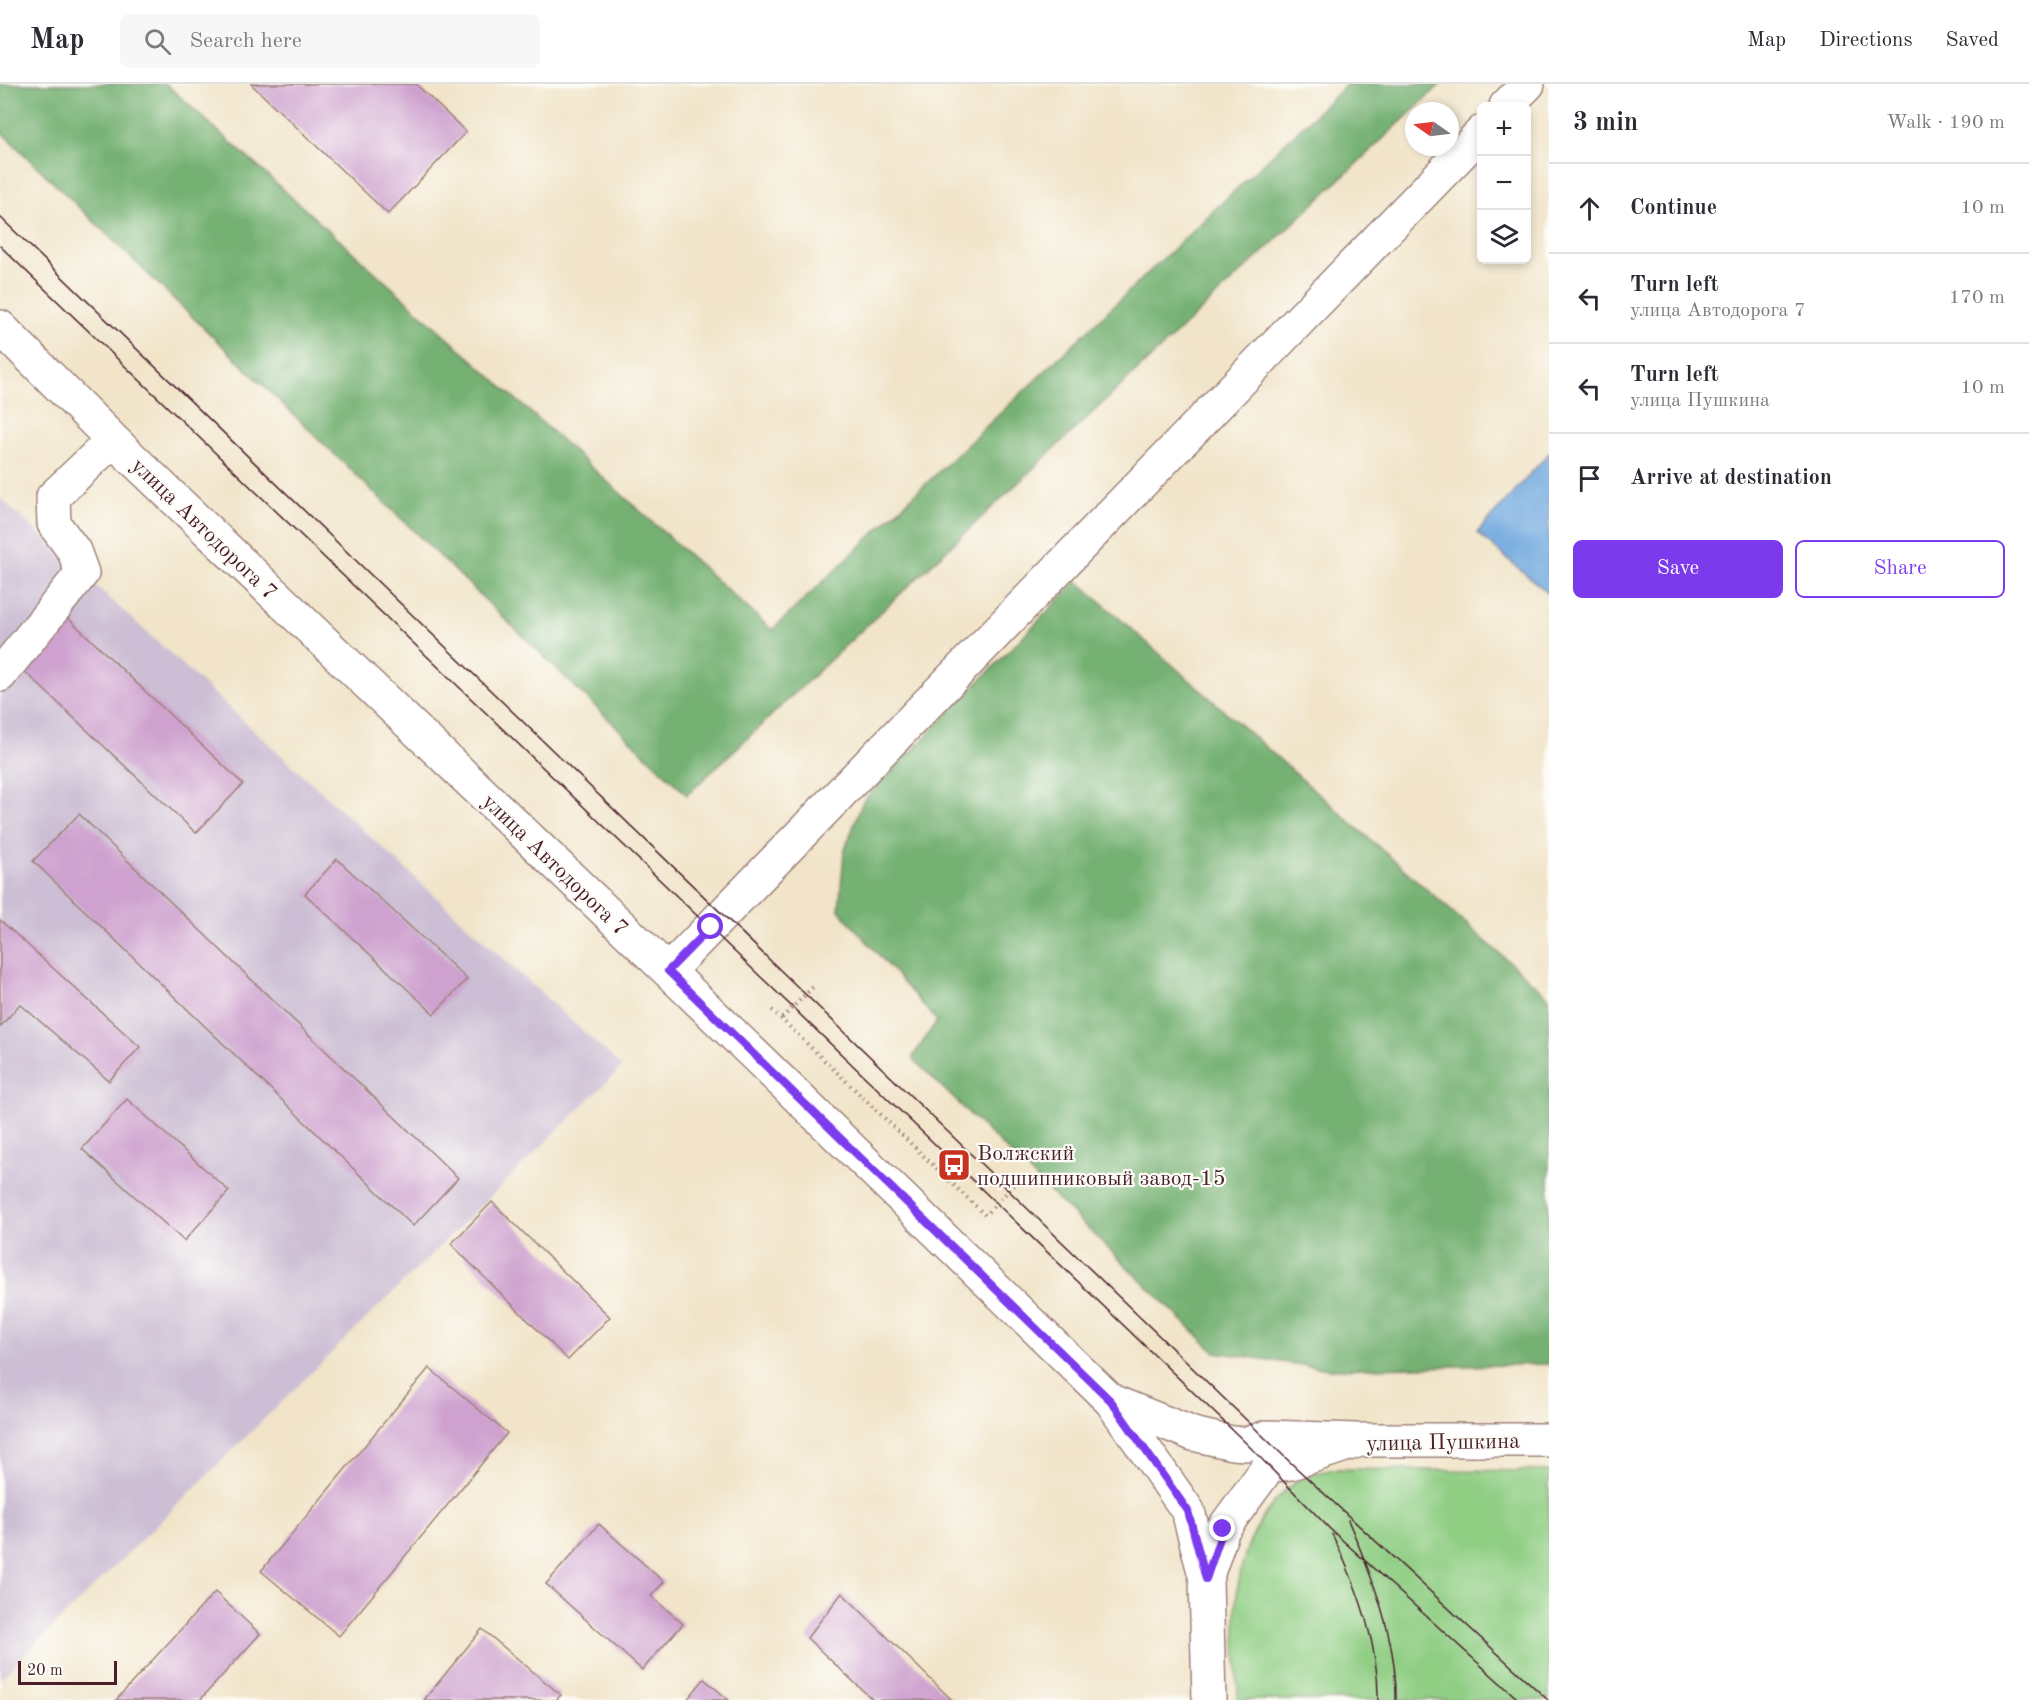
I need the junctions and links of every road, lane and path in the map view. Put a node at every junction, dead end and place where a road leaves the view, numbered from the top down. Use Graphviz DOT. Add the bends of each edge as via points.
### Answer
graph roads {
  1 [pos="1528,84"];
  2 [pos="1510,102"];
  3 [pos="1477,137"];
  4 [pos="0,327"];
  5 [pos="113,440"];
  6 [pos="0,675"];
  7 [pos="668,971"];
  8 [pos="815,985"];
  9 [pos="772,1010"];
  10 [pos="782,1018"];
  11 [pos="1017,1182"];
  12 [pos="1111,1401"];
  13 [pos="1360,1440"];
  14 [pos="1549,1440"];
  15 [pos="1206,1579"];
  16 [pos="1209,1700"];
  1 -- 2 [label="street"];
  3 -- 7 [label="street"];
  4 -- 5 [label="street, улица Автодорога 7"];
  5 -- 6 [label="street" via="53,496 54,524 74,551 82,573"];
  5 -- 7 [label="street, улица Автодорога 7"];
  7 -- 12 [label="street, улица Автодорога 7"];
  8 -- 10 [label="path"];
  9 -- 10 [label="path"];
  10 -- 11 [label="path" via="985,1215"];
  12 -- 13 [label="street, улица Автодорога 7" via="1192,1434 1232,1443 1247,1444 1267,1437"];
  12 -- 15 [label="street, улица Автодорога 7" via="1188,1511"];
  13 -- 14 [label="street, улица Пушкина"];
  13 -- 15 [label="street, улица Пушкина" via="1291,1463 1269,1466 1223,1529"];
  15 -- 16 [label="street, улица Пушкина"];
}
